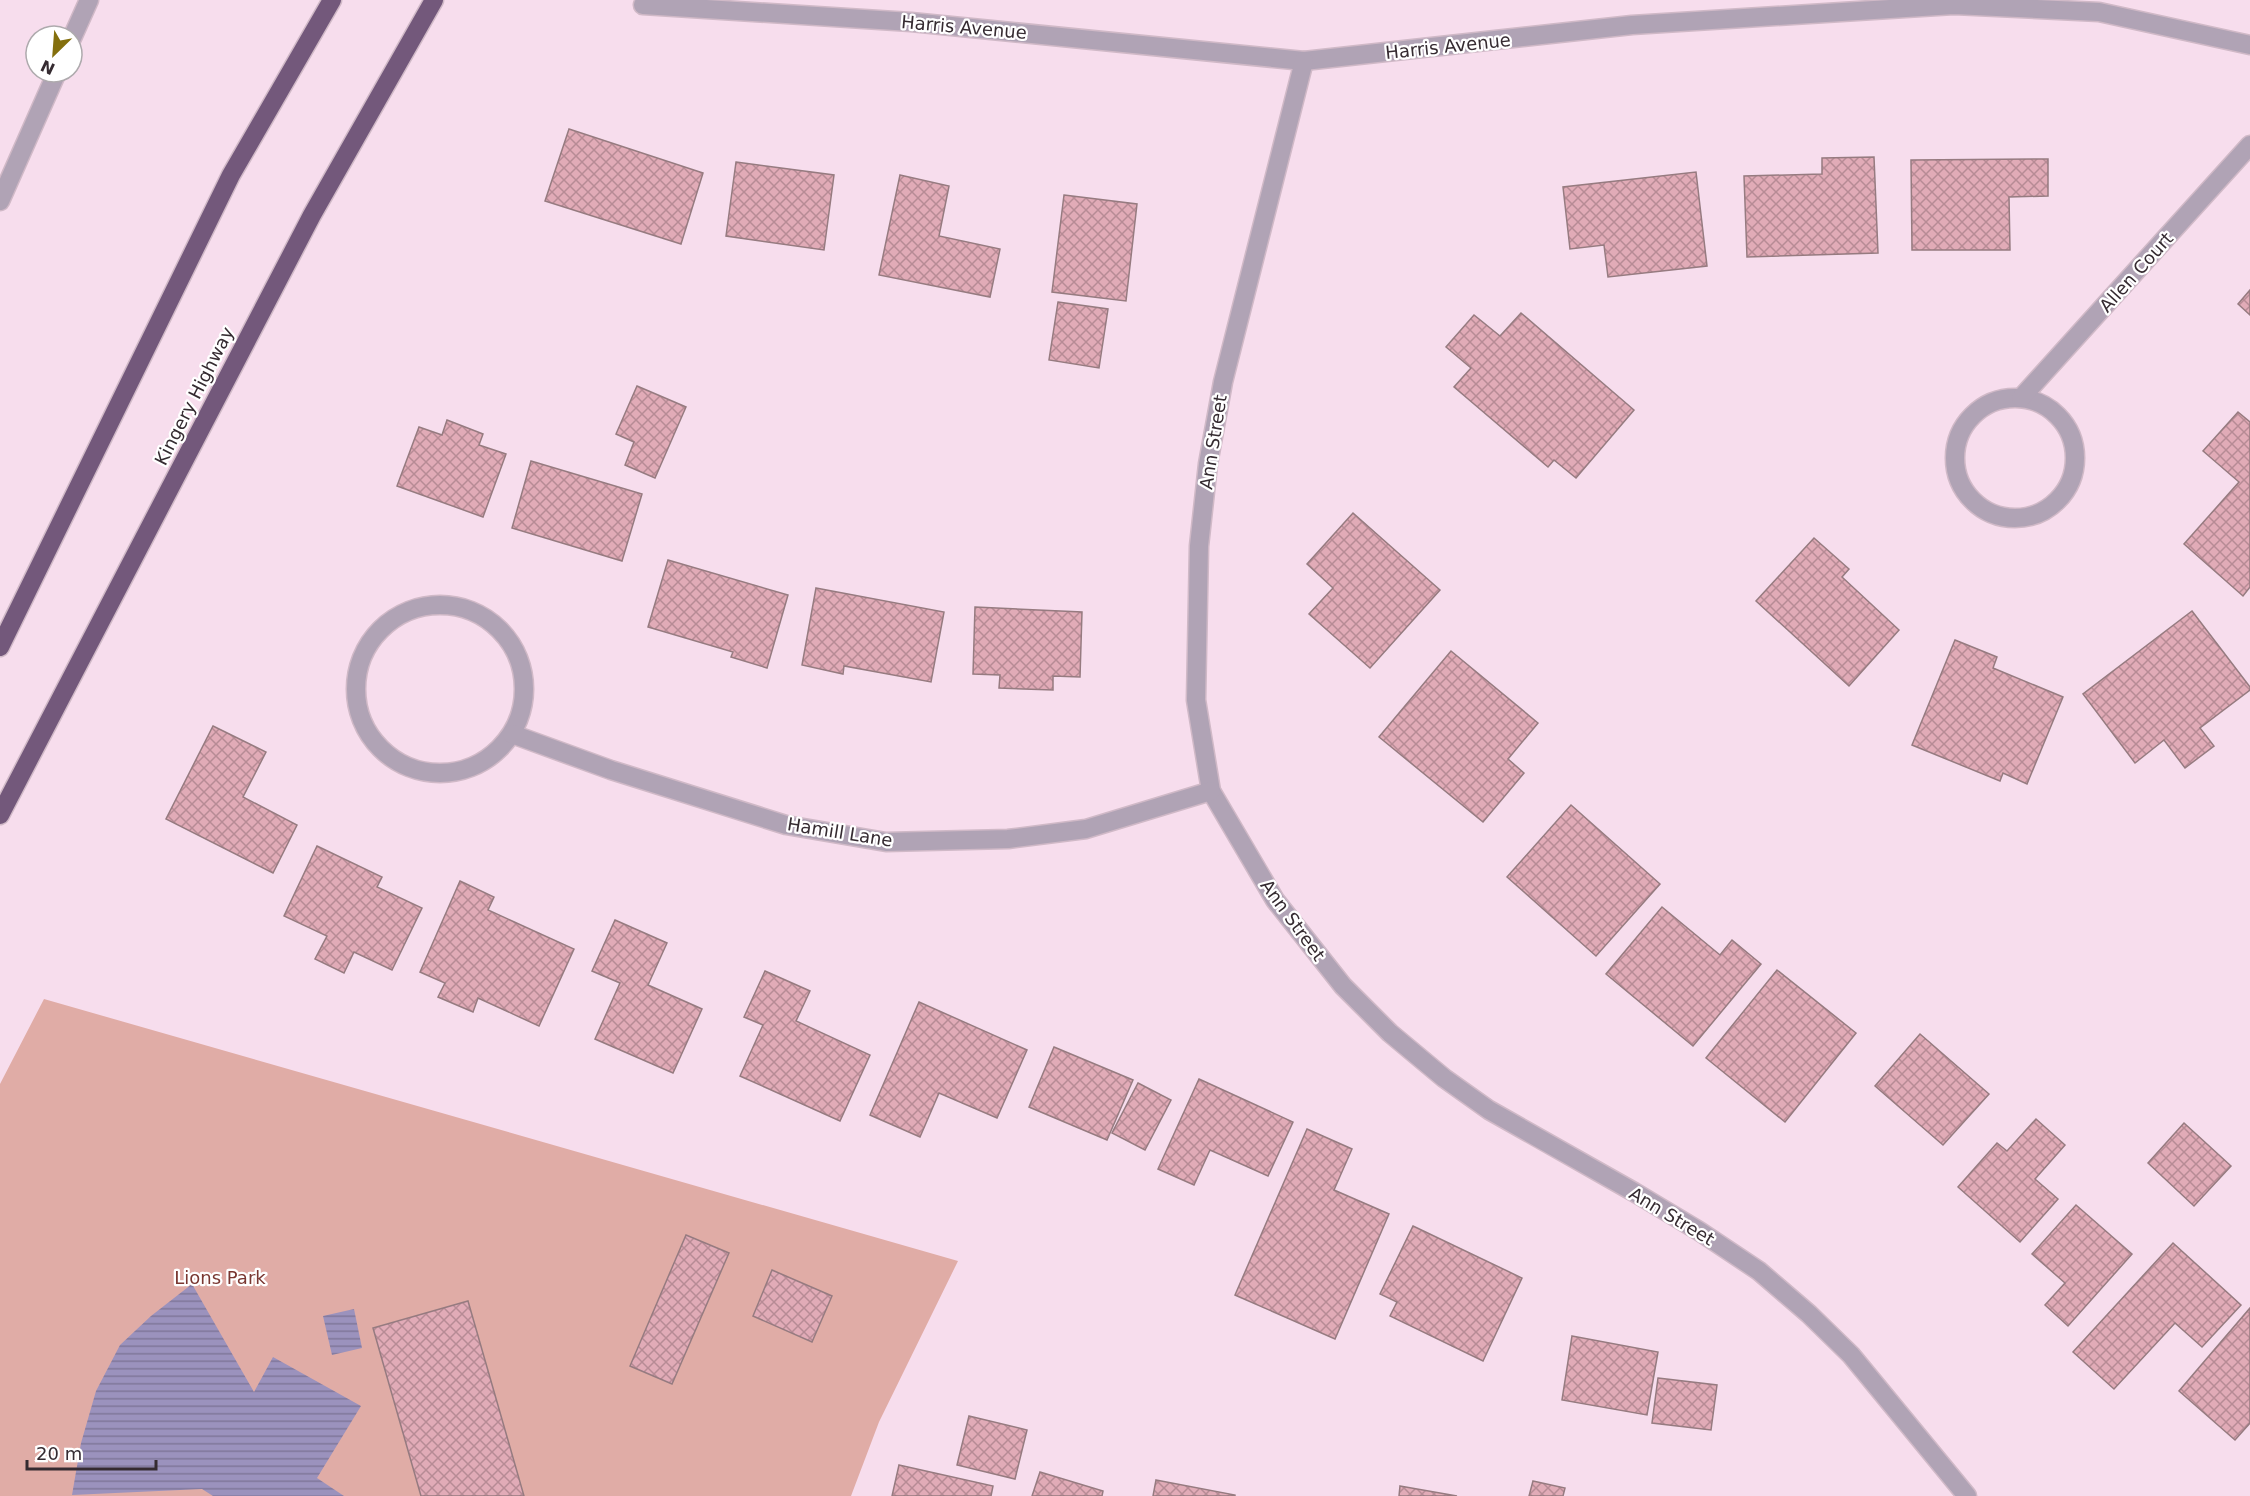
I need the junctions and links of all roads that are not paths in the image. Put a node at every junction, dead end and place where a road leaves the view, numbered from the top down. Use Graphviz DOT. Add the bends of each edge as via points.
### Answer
graph roads {
  1 [pos="89,0"];
  2 [pos="333,0"];
  3 [pos="434,0"];
  4 [pos="643,5"];
  5 [pos="78,24"];
  6 [pos="2250,45"];
  7 [pos="1304,61"];
  8 [pos="52,84"];
  9 [pos="2250,145"];
  10 [pos="0,201"];
  11 [pos="2021,398"];
  12 [pos="0,647"];
  13 [pos="512,734"];
  14 [pos="1211,791"];
  15 [pos="0,815"];
  16 [pos="1966,1496"];
  1 -- 5 [label="street"];
  2 -- 12 [label="highway" via="231,174"];
  3 -- 15 [label="highway, Kingery Highway" via="312,215"];
  4 -- 7 [label="street, Harris Avenue" via="911,21"];
  6 -- 7 [label="street, Harris Avenue" via="2099,12 1954,4 1632,26"];
  7 -- 14 [label="street, Ann Street" via="1223,382 1208,464 1199,546 1196,700"];
  8 -- 10 [label="street"];
  9 -- 11 [label="street, Allen Court"];
  11 -- 11 [label="street" via="2002,399 1969,418 1954,452 1955,472 1962,489 1991,514 2012,519 2032,516 2051,507 2074,472 2070,432 2057,415 2040,403"];
  13 -- 13 [label="street" via="493,755 468,769 440,773 411,768 387,754 368,732 358,706 356,679 364,653 380,630 402,614 428,605 455,606 481,615 503,632 518,655 525,681 523,709"];
  13 -- 14 [label="street, Hamill Lane" via="786,825 886,842 1008,839 1086,829"];
  14 -- 16 [label="street, Ann Street" via="1275,900 1342,986 1390,1033 1489,1110 1652,1203 1759,1271 1851,1355"];
}
